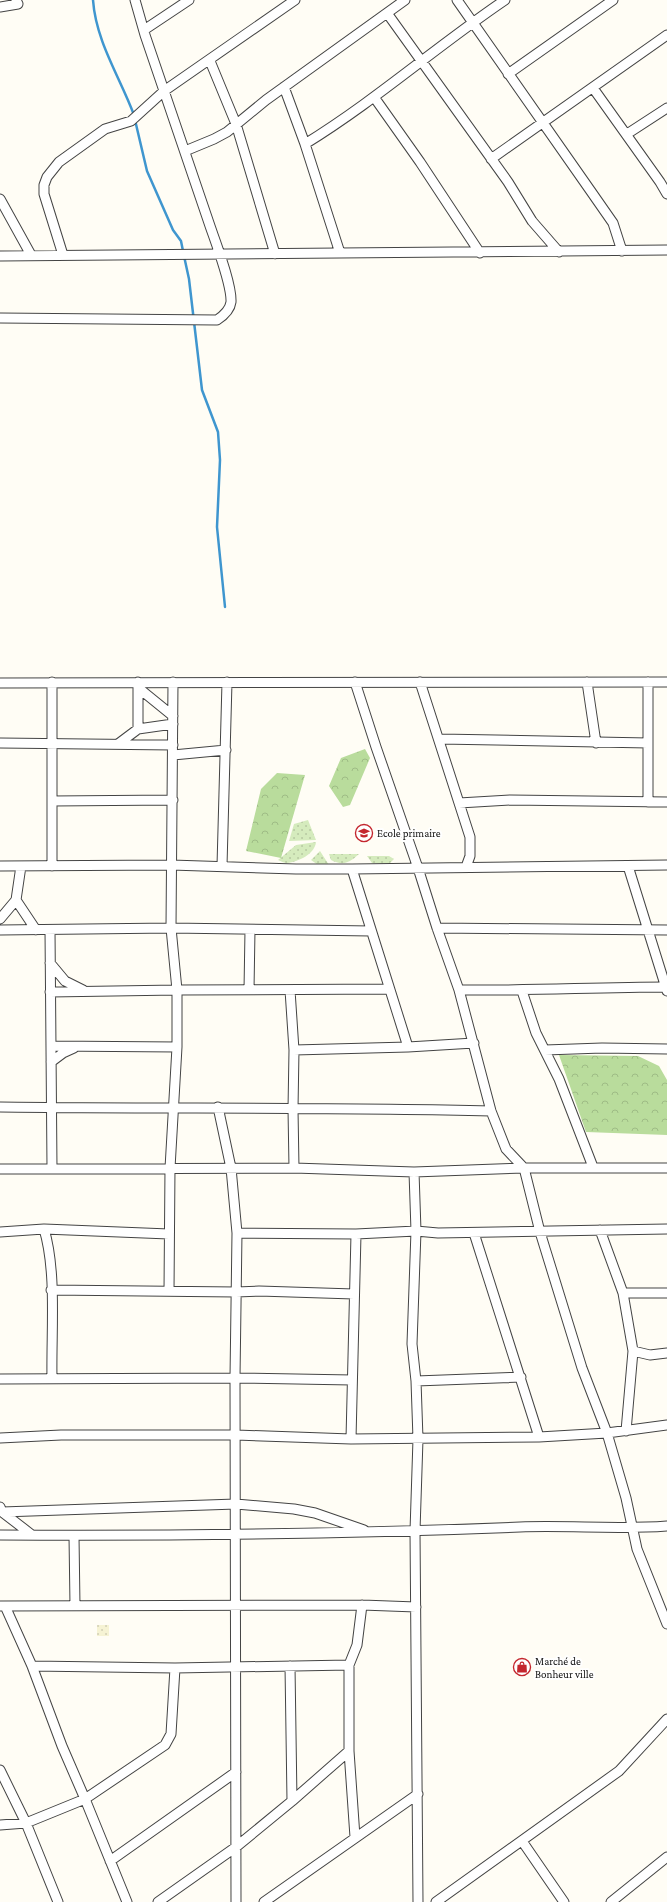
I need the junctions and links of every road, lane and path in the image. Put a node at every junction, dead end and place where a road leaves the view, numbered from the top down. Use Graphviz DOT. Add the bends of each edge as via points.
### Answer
graph roads {
  1 [pos="16,0"];
  2 [pos="135,0"];
  3 [pos="189,0"];
  4 [pos="295,0"];
  5 [pos="406,0"];
  6 [pos="457,0"];
  7 [pos="505,0"];
  8 [pos="613,0"];
  9 [pos="0,7"];
  10 [pos="387,13"];
  11 [pos="473,22"];
  12 [pos="144,30"];
  13 [pos="667,35"];
  14 [pos="210,61"];
  15 [pos="422,62"];
  16 [pos="508,74"];
  17 [pos="284,87"];
  18 [pos="593,88"];
  19 [pos="164,91"];
  20 [pos="374,96"];
  21 [pos="667,108"];
  22 [pos="542,122"];
  23 [pos="236,124"];
  24 [pos="627,134"];
  25 [pos="305,144"];
  26 [pos="185,150"];
  27 [pos="491,159"];
  28 [pos="664,180"];
  29 [pos="667,194"];
  30 [pos="0,199"];
  31 [pos="667,250"];
  32 [pos="622,251"];
  33 [pos="559,252"];
  34 [pos="220,253"];
  35 [pos="340,253"];
  36 [pos="480,253"];
  37 [pos="275,254"];
  38 [pos="63,255"];
  39 [pos="0,256"];
  40 [pos="31,256"];
  41 [pos="0,318"];
  42 [pos="0,682"];
  43 [pos="52,682"];
  44 [pos="138,682"];
  45 [pos="173,682"];
  46 [pos="227,682"];
  47 [pos="355,682"];
  48 [pos="420,682"];
  49 [pos="587,682"];
  50 [pos="648,682"];
  51 [pos="667,682"];
  52 [pos="173,720"];
  53 [pos="138,729"];
  54 [pos="440,739"];
  55 [pos="0,743"];
  56 [pos="52,743"];
  57 [pos="596,743"];
  58 [pos="648,743"];
  59 [pos="118,744"];
  60 [pos="173,745"];
  61 [pos="226,750"];
  62 [pos="173,755"];
  63 [pos="173,800"];
  64 [pos="52,801"];
  65 [pos="459,802"];
  66 [pos="648,802"];
  67 [pos="667,802"];
  68 [pos="171,865"];
  69 [pos="667,865"];
  70 [pos="0,866"];
  71 [pos="21,866"];
  72 [pos="52,866"];
  73 [pos="222,866"];
  74 [pos="628,866"];
  75 [pos="418,868"];
  76 [pos="466,868"];
  77 [pos="352,869"];
  78 [pos="16,900"];
  79 [pos="0,919"];
  80 [pos="171,928"];
  81 [pos="436,928"];
  82 [pos="0,930"];
  83 [pos="36,930"];
  84 [pos="50,930"];
  85 [pos="250,930"];
  86 [pos="648,930"];
  87 [pos="667,930"];
  88 [pos="372,931"];
  89 [pos="50,963"];
  90 [pos="667,988"];
  91 [pos="389,989"];
  92 [pos="177,990"];
  93 [pos="249,990"];
  94 [pos="290,990"];
  95 [pos="459,990"];
  96 [pos="522,991"];
  97 [pos="50,992"];
  98 [pos="90,992"];
  99 [pos="474,1042"];
  100 [pos="51,1046"];
  101 [pos="78,1047"];
  102 [pos="408,1047"];
  103 [pos="177,1048"];
  104 [pos="667,1049"];
  105 [pos="294,1050"];
  106 [pos="545,1050"];
  107 [pos="51,1062"];
  108 [pos="0,1107"];
  109 [pos="51,1108"];
  110 [pos="174,1108"];
  111 [pos="218,1108"];
  112 [pos="293,1109"];
  113 [pos="491,1111"];
  114 [pos="592,1167"];
  115 [pos="52,1168"];
  116 [pos="170,1168"];
  117 [pos="231,1168"];
  118 [pos="294,1168"];
  119 [pos="524,1168"];
  120 [pos="667,1168"];
  121 [pos="0,1169"];
  122 [pos="414,1172"];
  123 [pos="44,1229"];
  124 [pos="667,1229"];
  125 [pos="600,1230"];
  126 [pos="416,1231"];
  127 [pos="0,1232"];
  128 [pos="540,1232"];
  129 [pos="237,1233"];
  130 [pos="474,1233"];
  131 [pos="169,1234"];
  132 [pos="356,1234"];
  133 [pos="51,1290"];
  134 [pos="170,1291"];
  135 [pos="236,1292"];
  136 [pos="623,1293"];
  137 [pos="667,1293"];
  138 [pos="354,1294"];
  139 [pos="633,1351"];
  140 [pos="667,1353"];
  141 [pos="521,1377"];
  142 [pos="235,1378"];
  143 [pos="0,1379"];
  144 [pos="52,1379"];
  145 [pos="352,1380"];
  146 [pos="416,1381"];
  147 [pos="667,1425"];
  148 [pos="626,1431"];
  149 [pos="607,1434"];
  150 [pos="236,1435"];
  151 [pos="539,1437"];
  152 [pos="0,1438"];
  153 [pos="351,1439"];
  154 [pos="418,1439"];
  155 [pos="236,1504"];
  156 [pos="1,1510"];
  157 [pos="667,1526"];
  158 [pos="631,1529"];
  159 [pos="415,1531"];
  160 [pos="368,1532"];
  161 [pos="236,1533"];
  162 [pos="0,1535"];
  163 [pos="32,1535"];
  164 [pos="74,1536"];
  165 [pos="362,1605"];
  166 [pos="2,1606"];
  167 [pos="75,1606"];
  168 [pos="235,1606"];
  169 [pos="416,1607"];
  170 [pos="667,1624"];
  171 [pos="348,1665"];
  172 [pos="32,1666"];
  173 [pos="290,1666"];
  174 [pos="235,1667"];
  175 [pos="175,1668"];
  176 [pos="667,1719"];
  177 [pos="349,1751"];
  178 [pos="0,1770"];
  179 [pos="236,1772"];
  180 [pos="418,1794"];
  181 [pos="85,1799"];
  182 [pos="292,1801"];
  183 [pos="26,1823"];
  184 [pos="0,1825"];
  185 [pos="356,1837"];
  186 [pos="522,1841"];
  187 [pos="236,1847"];
  188 [pos="667,1857"];
  189 [pos="110,1861"];
  190 [pos="58,1902"];
  191 [pos="127,1902"];
  192 [pos="158,1902"];
  193 [pos="236,1902"];
  194 [pos="264,1902"];
  195 [pos="418,1902"];
  196 [pos="436,1902"];
  197 [pos="564,1902"];
  198 [pos="611,1902"];
  1 -- 9 [label="street" via="18,4"];
  2 -- 12 [label="street"];
  3 -- 12 [label="street"];
  4 -- 14 [label="street"];
  5 -- 10 [label="street"];
  6 -- 11 [label="street"];
  7 -- 11 [label="street"];
  8 -- 16 [label="street"];
  10 -- 15 [label="street"];
  10 -- 17 [label="street"];
  11 -- 15 [label="street"];
  11 -- 16 [label="street"];
  12 -- 19 [label="street"];
  13 -- 18 [label="street"];
  14 -- 19 [label="street"];
  14 -- 23 [label="street"];
  15 -- 20 [label="street"];
  15 -- 27 [label="street"];
  16 -- 22 [label="street"];
  17 -- 23 [label="street"];
  17 -- 25 [label="street"];
  18 -- 22 [label="street"];
  18 -- 24 [label="street"];
  19 -- 26 [label="street"];
  19 -- 38 [label="street" via="131,121 105,129 59,162 47,177 44,194"];
  20 -- 25 [label="street"];
  20 -- 36 [label="street"];
  21 -- 24 [label="street"];
  22 -- 27 [label="street"];
  22 -- 32 [label="street" via="612,224"];
  23 -- 26 [label="street" via="214,139"];
  23 -- 37 [label="street"];
  24 -- 28 [label="street"];
  25 -- 35 [label="street"];
  26 -- 34 [label="street"];
  27 -- 33 [label="street" via="532,221"];
  28 -- 29 [label="street"];
  30 -- 40 [label="street"];
  31 -- 32 [label="street"];
  32 -- 33 [label="street"];
  33 -- 36 [label="street"];
  34 -- 37 [label="street"];
  34 -- 38 [label="street"];
  34 -- 41 [label="street" via="231,303 223,316 217,320"];
  35 -- 36 [label="street"];
  35 -- 37 [label="street"];
  38 -- 40 [label="street"];
  39 -- 40 [label="street"];
  42 -- 43 [label="street"];
  43 -- 44 [label="street"];
  43 -- 56 [label="street"];
  44 -- 45 [label="street"];
  44 -- 52 [label="street" via="141,690"];
  44 -- 53 [label="street"];
  45 -- 46 [label="street"];
  45 -- 52 [label="street"];
  46 -- 47 [label="street"];
  46 -- 61 [label="street"];
  47 -- 48 [label="street"];
  47 -- 75 [label="street"];
  48 -- 49 [label="street"];
  48 -- 54 [label="street"];
  49 -- 50 [label="street"];
  49 -- 57 [label="street"];
  50 -- 51 [label="street"];
  50 -- 58 [label="street"];
  52 -- 53 [label="street"];
  52 -- 60 [label="street"];
  53 -- 59 [label="street"];
  54 -- 57 [label="street"];
  54 -- 65 [label="street"];
  55 -- 56 [label="street"];
  56 -- 59 [label="street"];
  56 -- 64 [label="street"];
  57 -- 58 [label="street"];
  58 -- 66 [label="street"];
  59 -- 60 [label="street"];
  60 -- 62 [label="street"];
  61 -- 62 [label="street"];
  61 -- 73 [label="street"];
  62 -- 63 [label="street"];
  63 -- 64 [label="street"];
  63 -- 68 [label="street"];
  64 -- 72 [label="street"];
  65 -- 66 [label="street"];
  65 -- 76 [label="street" via="470,837 470,856"];
  66 -- 67 [label="street"];
  68 -- 72 [label="street"];
  68 -- 73 [label="street"];
  68 -- 80 [label="street"];
  69 -- 74 [label="street"];
  70 -- 71 [label="street"];
  71 -- 72 [label="street"];
  71 -- 78 [label="street"];
  73 -- 77 [label="street"];
  74 -- 76 [label="street"];
  74 -- 86 [label="street"];
  75 -- 76 [label="street"];
  75 -- 77 [label="street"];
  75 -- 81 [label="street"];
  77 -- 88 [label="street"];
  78 -- 79 [label="street"];
  78 -- 83 [label="street"];
  80 -- 84 [label="street"];
  80 -- 85 [label="street"];
  80 -- 92 [label="street"];
  81 -- 86 [label="street"];
  81 -- 95 [label="street"];
  82 -- 83 [label="street"];
  83 -- 84 [label="street"];
  84 -- 89 [label="street"];
  85 -- 88 [label="street"];
  85 -- 93 [label="street"];
  86 -- 87 [label="street"];
  86 -- 90 [label="street"];
  88 -- 91 [label="street"];
  89 -- 97 [label="street"];
  89 -- 98 [label="street" via="65,981"];
  90 -- 96 [label="street"];
  91 -- 94 [label="street"];
  91 -- 102 [label="street"];
  92 -- 93 [label="street"];
  92 -- 98 [label="street"];
  92 -- 103 [label="street"];
  93 -- 94 [label="street"];
  94 -- 105 [label="street"];
  95 -- 96 [label="street"];
  95 -- 99 [label="street"];
  96 -- 106 [label="street"];
  97 -- 98 [label="street"];
  97 -- 100 [label="street"];
  99 -- 102 [label="street"];
  99 -- 113 [label="street"];
  100 -- 101 [label="street"];
  100 -- 107 [label="street"];
  101 -- 103 [label="street"];
  101 -- 107 [label="street" via="63,1053"];
  102 -- 105 [label="street"];
  103 -- 110 [label="street"];
  104 -- 106 [label="street"];
  105 -- 112 [label="street"];
  106 -- 114 [label="street"];
  107 -- 109 [label="street"];
  108 -- 109 [label="street"];
  109 -- 110 [label="street"];
  109 -- 115 [label="street"];
  110 -- 111 [label="street"];
  110 -- 116 [label="street"];
  111 -- 112 [label="street"];
  111 -- 117 [label="street"];
  112 -- 113 [label="street"];
  112 -- 118 [label="street"];
  113 -- 119 [label="street" via="506,1149"];
  114 -- 119 [label="street"];
  114 -- 120 [label="street"];
  115 -- 116 [label="street"];
  115 -- 121 [label="street"];
  116 -- 117 [label="street"];
  116 -- 131 [label="street"];
  117 -- 118 [label="street"];
  117 -- 129 [label="street"];
  118 -- 122 [label="street"];
  119 -- 122 [label="street"];
  119 -- 128 [label="street"];
  122 -- 126 [label="street"];
  123 -- 127 [label="street"];
  123 -- 131 [label="street"];
  123 -- 133 [label="street" via="49,1249"];
  124 -- 125 [label="street"];
  125 -- 128 [label="street"];
  125 -- 136 [label="street"];
  126 -- 130 [label="street"];
  126 -- 132 [label="street"];
  126 -- 146 [label="street" via="412,1344"];
  128 -- 130 [label="street"];
  128 -- 149 [label="street" via="582,1368"];
  129 -- 132 [label="street"];
  129 -- 135 [label="street"];
  130 -- 141 [label="street"];
  131 -- 134 [label="street"];
  132 -- 138 [label="street"];
  133 -- 134 [label="street"];
  133 -- 144 [label="street"];
  134 -- 135 [label="street"];
  135 -- 138 [label="street"];
  135 -- 142 [label="street"];
  136 -- 137 [label="street"];
  136 -- 139 [label="street"];
  138 -- 145 [label="street"];
  139 -- 140 [label="street" via="650,1355"];
  139 -- 148 [label="street"];
  141 -- 146 [label="street"];
  141 -- 151 [label="street"];
  142 -- 144 [label="street"];
  142 -- 145 [label="street"];
  142 -- 150 [label="street"];
  143 -- 144 [label="street"];
  145 -- 153 [label="street"];
  146 -- 154 [label="street"];
  147 -- 148 [label="street"];
  148 -- 149 [label="street"];
  149 -- 151 [label="street"];
  149 -- 158 [label="street" via="628,1506"];
  150 -- 152 [label="street" via="61,1435"];
  150 -- 153 [label="street"];
  150 -- 155 [label="street"];
  151 -- 154 [label="street"];
  153 -- 154 [label="street"];
  154 -- 159 [label="street"];
  155 -- 156 [label="street"];
  155 -- 160 [label="street" via="315,1513"];
  155 -- 161 [label="street"];
  156 -- 163 [label="street"];
  157 -- 158 [label="street"];
  158 -- 159 [label="street" via="541,1526"];
  158 -- 170 [label="street"];
  159 -- 160 [label="street"];
  159 -- 169 [label="street"];
  160 -- 161 [label="street"];
  161 -- 164 [label="street"];
  161 -- 168 [label="street"];
  162 -- 163 [label="street"];
  163 -- 164 [label="street"];
  164 -- 167 [label="street"];
  165 -- 168 [label="street"];
  165 -- 169 [label="street"];
  165 -- 171 [label="street" via="357,1645"];
  166 -- 167 [label="street"];
  166 -- 172 [label="street"];
  167 -- 168 [label="street"];
  168 -- 174 [label="street"];
  169 -- 180 [label="street"];
  171 -- 173 [label="street"];
  171 -- 177 [label="street"];
  172 -- 175 [label="street"];
  172 -- 181 [label="street"];
  173 -- 174 [label="street"];
  173 -- 182 [label="street"];
  174 -- 175 [label="street"];
  174 -- 179 [label="street"];
  175 -- 181 [label="street" via="171,1734 165,1746"];
  176 -- 186 [label="street" via="618,1771"];
  177 -- 182 [label="street"];
  177 -- 185 [label="street"];
  178 -- 183 [label="street"];
  179 -- 187 [label="street"];
  179 -- 189 [label="street"];
  180 -- 185 [label="street"];
  180 -- 195 [label="street"];
  181 -- 183 [label="street"];
  181 -- 189 [label="street"];
  182 -- 187 [label="street"];
  183 -- 184 [label="street"];
  183 -- 190 [label="street"];
  185 -- 194 [label="street"];
  186 -- 196 [label="street"];
  186 -- 197 [label="street"];
  187 -- 192 [label="street"];
  187 -- 193 [label="street"];
  188 -- 198 [label="street"];
  189 -- 191 [label="street"];
}
